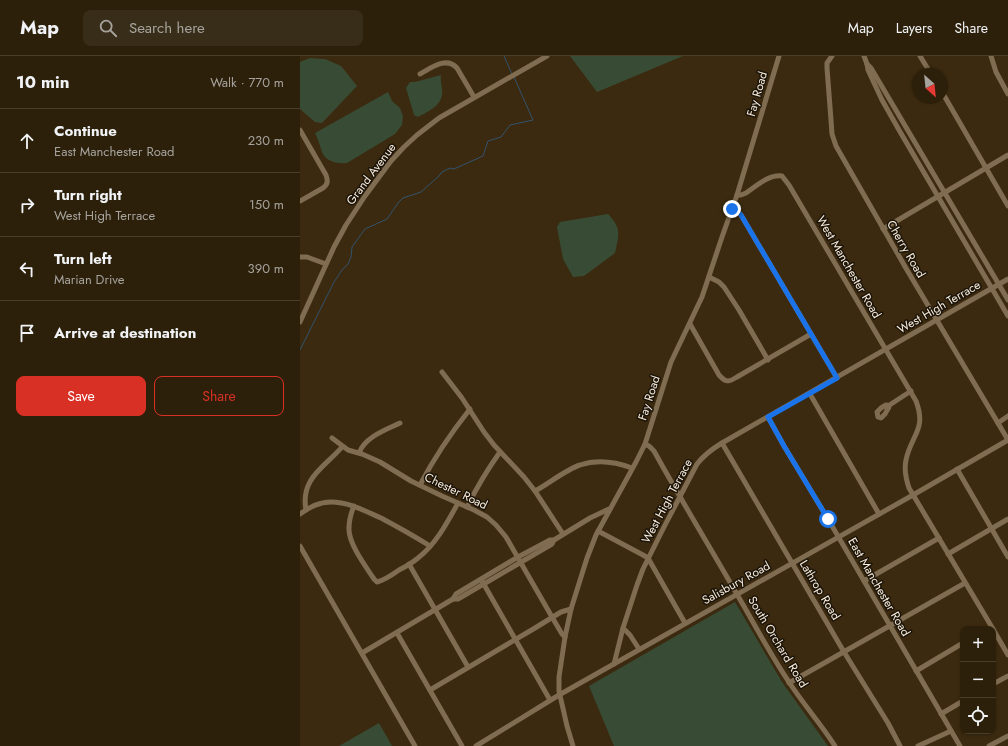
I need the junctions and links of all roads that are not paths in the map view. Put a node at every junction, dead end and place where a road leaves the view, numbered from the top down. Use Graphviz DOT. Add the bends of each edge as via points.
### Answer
graph roads {
  1 [pos="545,56"];
  2 [pos="778,56"];
  3 [pos="832,56"];
  4 [pos="864,56"];
  5 [pos="920,56"];
  6 [pos="992,56"];
  7 [pos="867,64"];
  8 [pos="927,68"];
  9 [pos="420,74"];
  10 [pos="1008,94"];
  11 [pos="474,97"];
  12 [pos="948,102"];
  13 [pos="895,108"];
  14 [pos="889,112"];
  15 [pos="300,130"];
  16 [pos="1008,155"];
  17 [pos="986,169"];
  18 [pos="944,193"];
  19 [pos="737,195"];
  20 [pos="938,197"];
  21 [pos="300,201"];
  22 [pos="1008,206"];
  23 [pos="732,209"];
  24 [pos="883,229"];
  25 [pos="300,258"];
  26 [pos="326,264"];
  27 [pos="709,277"];
  28 [pos="1008,279"];
  29 [pos="998,284"];
  30 [pos="992,288"];
  31 [pos="1008,300"];
  32 [pos="1008,316"];
  33 [pos="937,320"];
  34 [pos="300,322"];
  35 [pos="690,324"];
  36 [pos="811,334"];
  37 [pos="886,349"];
  38 [pos="768,360"];
  39 [pos="442,372"];
  40 [pos="837,378"];
  41 [pos="911,391"];
  42 [pos="810,394"];
  43 [pos="888,406"];
  44 [pos="470,409"];
  45 [pos="1008,416"];
  46 [pos="768,417"];
  47 [pos="400,423"];
  48 [pos="998,423"];
  49 [pos="332,438"];
  50 [pos="1008,440"];
  51 [pos="722,443"];
  52 [pos="645,444"];
  53 [pos="342,446"];
  54 [pos="500,452"];
  55 [pos="360,453"];
  56 [pos="632,468"];
  57 [pos="957,469"];
  58 [pos="420,485"];
  59 [pos="535,491"];
  60 [pos="913,495"];
  61 [pos="680,497"];
  62 [pos="458,502"];
  63 [pos="354,506"];
  64 [pos="468,507"];
  65 [pos="609,509"];
  66 [pos="306,510"];
  67 [pos="300,514"];
  68 [pos="879,514"];
  69 [pos="1008,519"];
  70 [pos="992,529"];
  71 [pos="598,531"];
  72 [pos="563,534"];
  73 [pos="838,537"];
  74 [pos="939,538"];
  75 [pos="300,546"];
  76 [pos="430,546"];
  77 [pos="948,554"];
  78 [pos="1008,557"];
  79 [pos="648,558"];
  80 [pos="519,560"];
  81 [pos="792,563"];
  82 [pos="409,564"];
  83 [pos="483,581"];
  84 [pos="864,581"];
  85 [pos="965,583"];
  86 [pos="737,594"];
  87 [pos="435,609"];
  88 [pos="571,609"];
  89 [pos="552,617"];
  90 [pos="685,623"];
  91 [pos="890,626"];
  92 [pos="990,626"];
  93 [pos="623,628"];
  94 [pos="397,632"];
  95 [pos="996,636"];
  96 [pos="565,637"];
  97 [pos="516,639"];
  98 [pos="960,645"];
  99 [pos="639,649"];
  100 [pos="844,652"];
  101 [pos="362,653"];
  102 [pos="1008,655"];
  103 [pos="614,664"];
  104 [pos="468,667"];
  105 [pos="916,670"];
  106 [pos="1008,676"];
  107 [pos="996,682"];
  108 [pos="789,683"];
  109 [pos="430,690"];
  110 [pos="559,695"];
  111 [pos="550,700"];
  112 [pos="960,703"];
  113 [pos="941,714"];
  114 [pos="951,731"];
  115 [pos="1008,736"];
  116 [pos="415,746"];
  117 [pos="462,746"];
  118 [pos="476,746"];
  119 [pos="573,746"];
  120 [pos="835,746"];
  121 [pos="900,746"];
  122 [pos="918,746"];
  123 [pos="960,746"];
  124 [pos="989,746"];
  1 -- 11 [label="street, Grand Avenue"];
  2 -- 19 [label="street, Fay Road"];
  3 -- 24 [label="street, Cherry Road" via="827,68 834,141"];
  4 -- 7 [label="street"];
  5 -- 8 [label="street"];
  6 -- 10 [label="street" via="996,72"];
  7 -- 13 [label="street"];
  7 -- 14 [label="street"];
  9 -- 11 [label="street" via="439,64 454,64"];
  11 -- 26 [label="street, Grand Avenue" via="431,124 404,146 351,216"];
  12 -- 17 [label="street"];
  13 -- 14 [label="street"];
  13 -- 18 [label="street"];
  14 -- 20 [label="street"];
  15 -- 21 [label="street" via="327,180 326,186"];
  16 -- 17 [label="street"];
  17 -- 18 [label="street"];
  17 -- 22 [label="street"];
  18 -- 20 [label="street"];
  18 -- 29 [label="street"];
  19 -- 23 [label="street, Fay Road"];
  19 -- 37 [label="street, West Manchester Road" via="746,193 769,178 777,175 783,177"];
  20 -- 24 [label="street"];
  20 -- 30 [label="street"];
  23 -- 27 [label="street, Fay Road"];
  23 -- 36 [label="street" via="741,215"];
  24 -- 33 [label="street, Cherry Road"];
  25 -- 26 [label="street"];
  26 -- 34 [label="street, Grand Avenue"];
  27 -- 35 [label="street, Fay Road"];
  27 -- 38 [label="street" via="724,287"];
  28 -- 29 [label="street, West High Terrace"];
  29 -- 30 [label="street, West High Terrace"];
  29 -- 31 [label="street"];
  30 -- 32 [label="street"];
  30 -- 33 [label="street, West High Terrace"];
  33 -- 37 [label="street, West High Terrace"];
  33 -- 48 [label="street, Cherry Road"];
  35 -- 38 [label="street" via="723,380 731,381"];
  35 -- 52 [label="street, Fay Road" via="671,362"];
  36 -- 38 [label="street"];
  36 -- 40 [label="street"];
  37 -- 40 [label="street, West High Terrace"];
  37 -- 41 [label="street, West Manchester Road"];
  39 -- 44 [label="street"];
  40 -- 42 [label="street, West High Terrace"];
  41 -- 43 [label="street"];
  41 -- 60 [label="street, West Manchester Road" via="920,410 920,424 906,461 906,478"];
  42 -- 46 [label="street, West High Terrace"];
  42 -- 68 [label="street"];
  44 -- 54 [label="street"];
  44 -- 58 [label="street" via="440,449"];
  45 -- 48 [label="street"];
  46 -- 51 [label="street, West High Terrace"];
  46 -- 73 [label="street, East Manchester Road"];
  47 -- 55 [label="street" via="371,438"];
  48 -- 50 [label="street, Cherry Road"];
  49 -- 53 [label="street, Chester Road"];
  50 -- 57 [label="street, Salisbury Road"];
  51 -- 61 [label="street, West High Terrace" via="702,457"];
  51 -- 81 [label="street, Lathrop Road"];
  52 -- 56 [label="street, Fay Road"];
  52 -- 61 [label="street, South Orchard Road" via="654,451"];
  53 -- 55 [label="street, Chester Road"];
  53 -- 66 [label="street" via="306,485"];
  54 -- 59 [label="street"];
  54 -- 64 [label="street" via="474,492"];
  55 -- 58 [label="street, Chester Road"];
  56 -- 59 [label="street" via="609,462 581,465"];
  56 -- 65 [label="street, Fay Road"];
  57 -- 60 [label="street, Salisbury Road"];
  57 -- 70 [label="street"];
  58 -- 62 [label="street, Chester Road"];
  59 -- 72 [label="street"];
  60 -- 68 [label="street, Salisbury Road"];
  60 -- 74 [label="street, West Manchester Road"];
  61 -- 79 [label="street, West High Terrace"];
  61 -- 86 [label="street, South Orchard Road"];
  62 -- 64 [label="street, Chester Road"];
  62 -- 76 [label="street" via="444,528"];
  63 -- 66 [label="street" via="330,502 317,504"];
  63 -- 76 [label="street" via="401,528"];
  63 -- 82 [label="street" via="349,533 359,556 374,579 378,582"];
  64 -- 80 [label="street, Chester Road" via="496,525"];
  65 -- 71 [label="street, Fay Road"];
  65 -- 72 [label="street"];
  66 -- 67 [label="street"];
  68 -- 73 [label="street, Salisbury Road"];
  69 -- 70 [label="street"];
  70 -- 77 [label="street"];
  70 -- 78 [label="street"];
  71 -- 79 [label="street"];
  71 -- 88 [label="street, Fay Road"];
  72 -- 80 [label="street" via="552,544"];
  73 -- 81 [label="street, Salisbury Road"];
  73 -- 84 [label="street, East Manchester Road"];
  74 -- 77 [label="street, West Manchester Road"];
  74 -- 84 [label="street"];
  75 -- 101 [label="street"];
  76 -- 82 [label="street"];
  77 -- 85 [label="street, West Manchester Road"];
  79 -- 90 [label="street"];
  79 -- 93 [label="street, West High Terrace"];
  80 -- 83 [label="street"];
  80 -- 89 [label="street, Chester Road"];
  81 -- 86 [label="street, Salisbury Road"];
  81 -- 100 [label="street, Lathrop Road"];
  82 -- 87 [label="street"];
  83 -- 87 [label="street" via="458,599"];
  83 -- 97 [label="street"];
  84 -- 91 [label="street, East Manchester Road"];
  85 -- 91 [label="street"];
  85 -- 92 [label="street, West Manchester Road"];
  86 -- 90 [label="street, Salisbury Road"];
  86 -- 108 [label="street, South Orchard Road"];
  87 -- 94 [label="street"];
  87 -- 104 [label="street"];
  88 -- 89 [label="street"];
  88 -- 96 [label="street, Fay Road"];
  89 -- 96 [label="street, Chester Road"];
  89 -- 97 [label="street"];
  90 -- 99 [label="street, Salisbury Road"];
  91 -- 100 [label="street"];
  91 -- 105 [label="street, East Manchester Road"];
  93 -- 99 [label="street"];
  93 -- 103 [label="street, West High Terrace"];
  94 -- 101 [label="street"];
  94 -- 109 [label="street"];
  95 -- 102 [label="street, West Manchester Road"];
  96 -- 110 [label="street, Fay Road"];
  97 -- 104 [label="street"];
  97 -- 111 [label="street"];
  98 -- 105 [label="street"];
  99 -- 103 [label="street, Salisbury Road"];
  100 -- 108 [label="street"];
  100 -- 121 [label="street, Lathrop Road"];
  101 -- 116 [label="street"];
  103 -- 110 [label="street, Salisbury Road"];
  104 -- 109 [label="street"];
  105 -- 113 [label="street, East Manchester Road"];
  106 -- 107 [label="street"];
  108 -- 120 [label="street, South Orchard Road"];
  109 -- 117 [label="street"];
  110 -- 111 [label="street, Salisbury Road"];
  110 -- 119 [label="street, Fay Road"];
  111 -- 118 [label="street, Salisbury Road"];
  112 -- 113 [label="street"];
  113 -- 114 [label="street, East Manchester Road"];
  114 -- 122 [label="street"];
  114 -- 123 [label="street, East Manchester Road"];
  115 -- 124 [label="street"];
}
